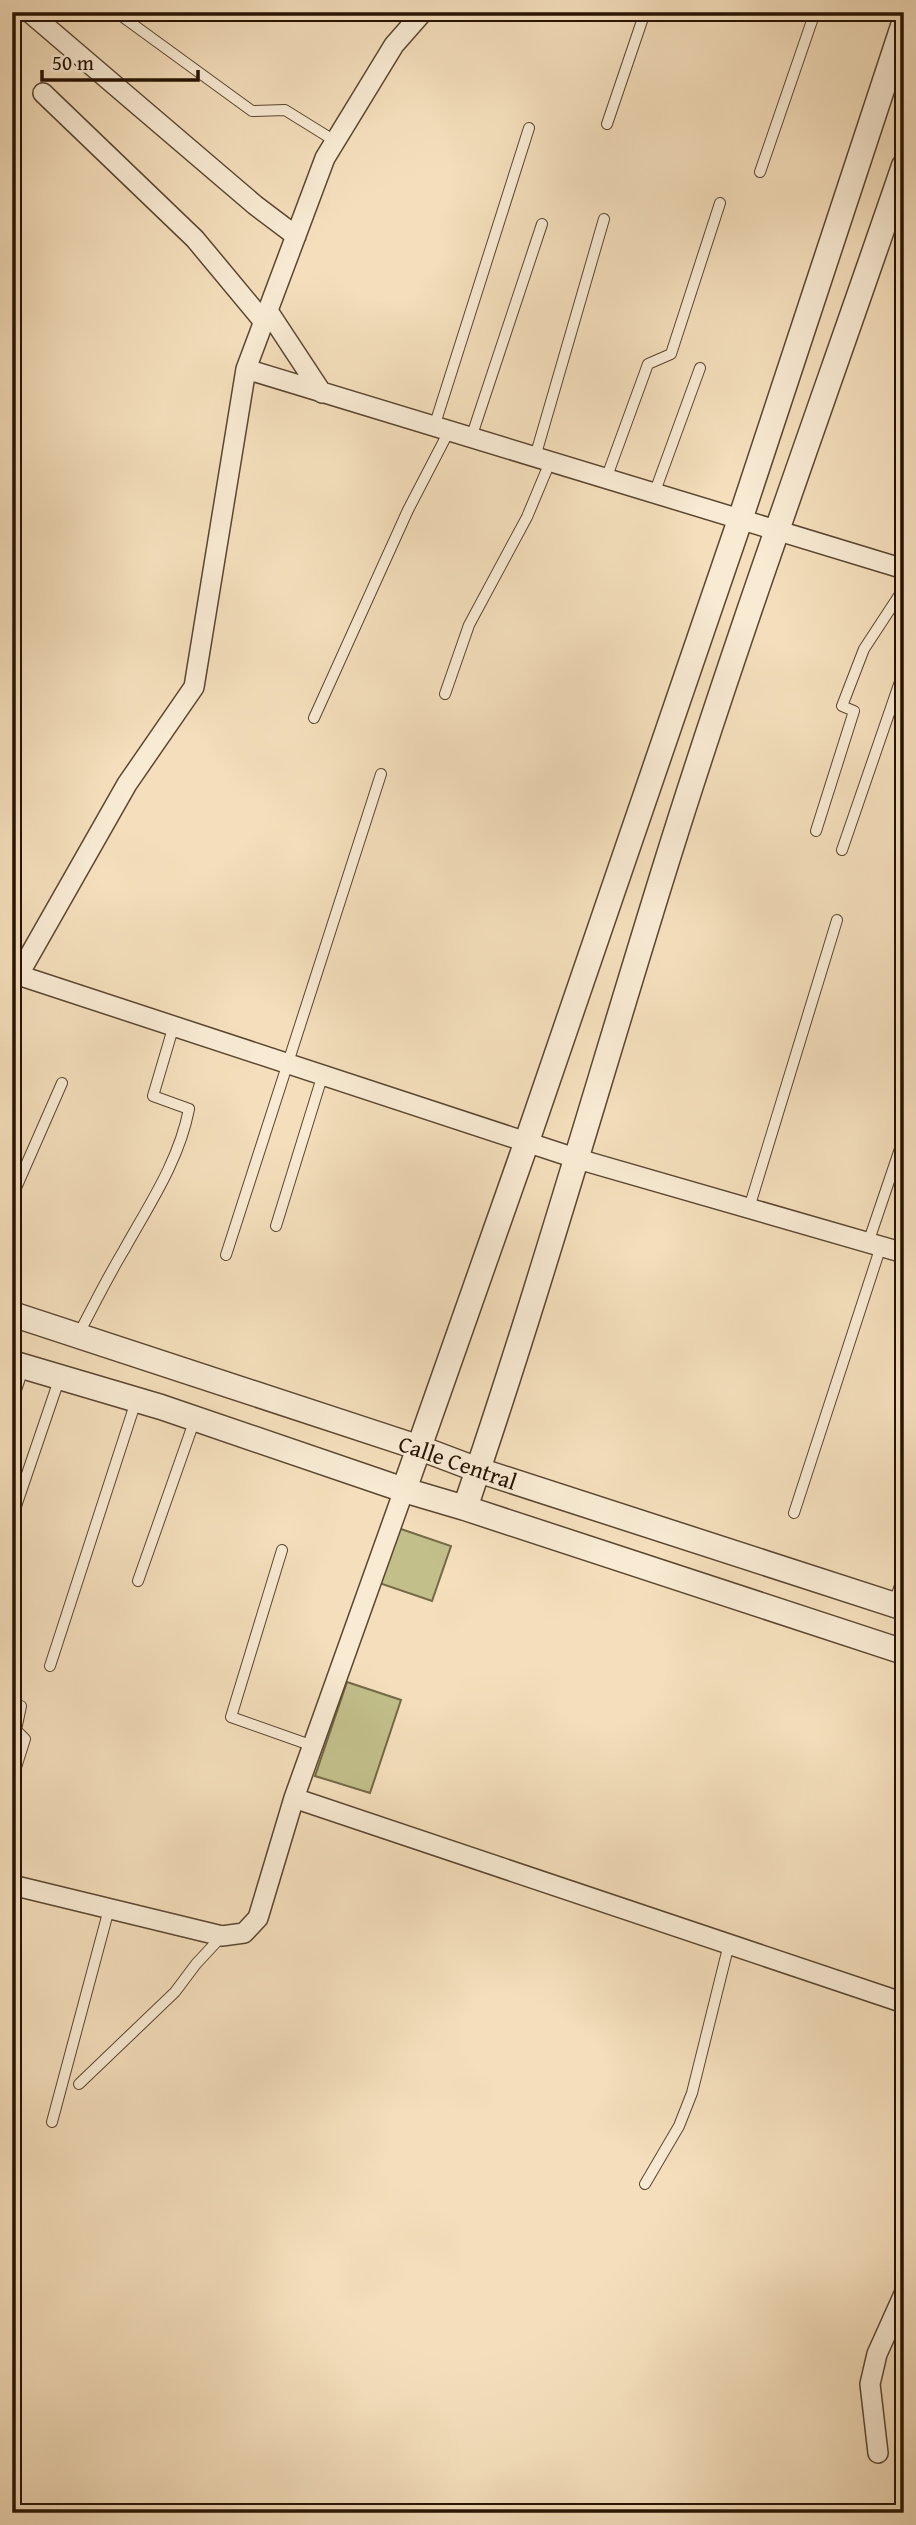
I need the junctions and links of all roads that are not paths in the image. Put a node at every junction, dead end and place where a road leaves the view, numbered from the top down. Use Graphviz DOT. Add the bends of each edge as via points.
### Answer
graph roads {
  1 [pos="29,12"];
  2 [pos="116,12"];
  3 [pos="423,12"];
  4 [pos="645,12"];
  5 [pos="815,12"];
  6 [pos="904,23"];
  7 [pos="43,93"];
  8 [pos="607,124"];
  9 [pos="530,128"];
  10 [pos="335,141"];
  11 [pos="904,166"];
  12 [pos="760,172"];
  13 [pos="720,203"];
  14 [pos="604,219"];
  15 [pos="542,224"];
  16 [pos="296,236"];
  17 [pos="266,317"];
  18 [pos="700,368"];
  19 [pos="246,369"];
  20 [pos="322,393"];
  21 [pos="441,429"];
  22 [pos="471,438"];
  23 [pos="542,460"];
  24 [pos="606,479"];
  25 [pos="654,494"];
  26 [pos="740,520"];
  27 [pos="777,530"];
  28 [pos="904,569"];
  29 [pos="904,588"];
  30 [pos="904,670"];
  31 [pos="444,694"];
  32 [pos="314,718"];
  33 [pos="381,774"];
  34 [pos="816,831"];
  35 [pos="842,850"];
  36 [pos="837,920"];
  37 [pos="16,973"];
  38 [pos="174,1025"];
  39 [pos="288,1062"];
  40 [pos="323,1074"];
  41 [pos="62,1083"];
  42 [pos="904,1137"];
  43 [pos="527,1141"];
  44 [pos="578,1159"];
  45 [pos="12,1197"];
  46 [pos="749,1209"];
  47 [pos="276,1226"];
  48 [pos="874,1245"];
  49 [pos="904,1253"];
  50 [pos="226,1255"];
  51 [pos="12,1314"];
  52 [pos="78,1336"];
  53 [pos="18,1364"];
  54 [pos="174,1368"];
  55 [pos="60,1377"];
  56 [pos="137,1399"];
  57 [pos="12,1402"];
  58 [pos="161,1407"];
  59 [pos="195,1418"];
  60 [pos="420,1448"];
  61 [pos="478,1470"];
  62 [pos="404,1490"];
  63 [pos="465,1508"];
  64 [pos="794,1513"];
  65 [pos="12,1518"];
  66 [pos="282,1550"];
  67 [pos="904,1574"];
  68 [pos="138,1581"];
  69 [pos="898,1607"];
  70 [pos="904,1651"];
  71 [pos="50,1667"];
  72 [pos="21,1706"];
  73 [pos="313,1746"];
  74 [pos="12,1780"];
  75 [pos="294,1798"];
  76 [pos="12,1885"];
  77 [pos="109,1909"];
  78 [pos="222,1936"];
  79 [pos="729,1944"];
  80 [pos="904,2003"];
  81 [pos="79,2084"];
  82 [pos="52,2122"];
  83 [pos="645,2185"];
  84 [pos="904,2294"];
  85 [pos="878,2453"];
  1 -- 16 [label="street"];
  2 -- 10 [label="lane" via="252,111 285,110"];
  3 -- 10 [label="street" via="394,45"];
  4 -- 8 [label="lane"];
  5 -- 12 [label="lane"];
  6 -- 26 [label="street"];
  7 -- 17 [label="street" via="195,239"];
  9 -- 21 [label="lane"];
  10 -- 16 [label="street"];
  11 -- 27 [label="street"];
  13 -- 24 [label="lane" via="671,354 648,364"];
  14 -- 23 [label="lane"];
  15 -- 22 [label="lane"];
  16 -- 17 [label="street"];
  17 -- 19 [label="street"];
  17 -- 20 [label="street"];
  18 -- 25 [label="lane"];
  19 -- 20 [label="street"];
  19 -- 37 [label="street" via="194,687 127,784"];
  20 -- 21 [label="street"];
  21 -- 22 [label="street"];
  21 -- 32 [label="lane"];
  22 -- 23 [label="street"];
  23 -- 24 [label="street"];
  23 -- 31 [label="lane" via="527,517 469,625"];
  24 -- 25 [label="street"];
  25 -- 26 [label="street"];
  26 -- 27 [label="street"];
  26 -- 43 [label="street"];
  27 -- 28 [label="street"];
  27 -- 44 [label="street" via="666,863"];
  29 -- 34 [label="lane" via="864,649 842,706 854,711"];
  30 -- 35 [label="lane"];
  33 -- 39 [label="lane"];
  36 -- 46 [label="lane"];
  37 -- 38 [label="street"];
  38 -- 39 [label="street"];
  38 -- 52 [label="lane" via="153,1096 189,1110 186,1126 166,1176"];
  39 -- 40 [label="street"];
  39 -- 50 [label="lane"];
  40 -- 43 [label="street"];
  40 -- 47 [label="lane"];
  41 -- 45 [label="lane"];
  42 -- 48 [label="lane"];
  43 -- 44 [label="street"];
  43 -- 60 [label="street"];
  44 -- 46 [label="street"];
  44 -- 61 [label="street"];
  46 -- 48 [label="street"];
  48 -- 49 [label="street"];
  48 -- 64 [label="lane"];
  51 -- 52 [label="street, Calle Central"];
  52 -- 54 [label="street, Calle Central"];
  53 -- 55 [label="street, Calle Central"];
  53 -- 57 [label="lane"];
  54 -- 58 [label="street"];
  54 -- 60 [label="street, Calle Central"];
  55 -- 56 [label="street, Calle Central"];
  55 -- 65 [label="lane"];
  56 -- 58 [label="street, Calle Central"];
  56 -- 71 [label="lane"];
  58 -- 59 [label="street, Calle Central"];
  59 -- 62 [label="street, Calle Central"];
  59 -- 68 [label="lane"];
  60 -- 61 [label="street, Calle Central"];
  60 -- 62 [label="street"];
  61 -- 63 [label="street"];
  61 -- 69 [label="street, Calle Central"];
  62 -- 63 [label="street, Calle Central"];
  62 -- 73 [label="street"];
  63 -- 70 [label="street, Calle Central"];
  66 -- 73 [label="lane" via="231,1717"];
  67 -- 69 [label="lane"];
  72 -- 74 [label="lane" via="16,1730 25,1739"];
  73 -- 75 [label="street"];
  75 -- 78 [label="street" via="258,1918 244,1933"];
  75 -- 79 [label="street"];
  76 -- 77 [label="street"];
  77 -- 78 [label="street"];
  77 -- 82 [label="lane"];
  78 -- 81 [label="lane" via="175,1992"];
  79 -- 80 [label="street"];
  79 -- 83 [label="lane" via="692,2093"];
  84 -- 85 [label="street" via="877,2354 870,2384"];
}
